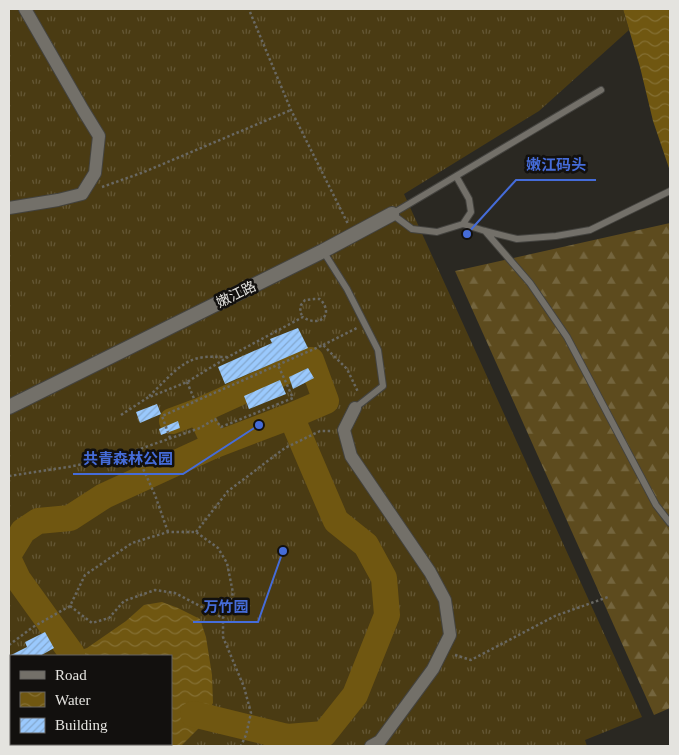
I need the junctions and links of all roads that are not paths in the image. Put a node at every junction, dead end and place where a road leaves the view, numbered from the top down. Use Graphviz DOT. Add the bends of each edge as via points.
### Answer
graph roads {
  1 [pos="25,9"];
  2 [pos="601,90"];
  3 [pos="456,176"];
  4 [pos="670,191"];
  5 [pos="9,208"];
  6 [pos="392,214"];
  7 [pos="463,224"];
  8 [pos="485,231"];
  9 [pos="323,250"];
  10 [pos="9,407"];
  11 [pos="355,408"];
  12 [pos="670,523"];
  13 [pos="371,746"];
  1 -- 5 [label="street" via="99,136 95,173 82,194"];
  2 -- 3 [label="lane"];
  3 -- 6 [label="lane"];
  3 -- 7 [label="lane" via="469,198 471,212"];
  4 -- 8 [label="lane" via="590,230 517,238"];
  6 -- 7 [label="lane" via="412,229 437,232"];
  6 -- 9 [label="street, 嫩江路"];
  7 -- 8 [label="lane"];
  8 -- 12 [label="lane" via="530,284 567,337 656,505"];
  9 -- 10 [label="street, 嫩江路"];
  9 -- 11 [label="lane" via="378,350 382,386"];
  11 -- 13 [label="street" via="344,430 351,456 430,572 445,600 450,635 433,669 380,741"];
}
